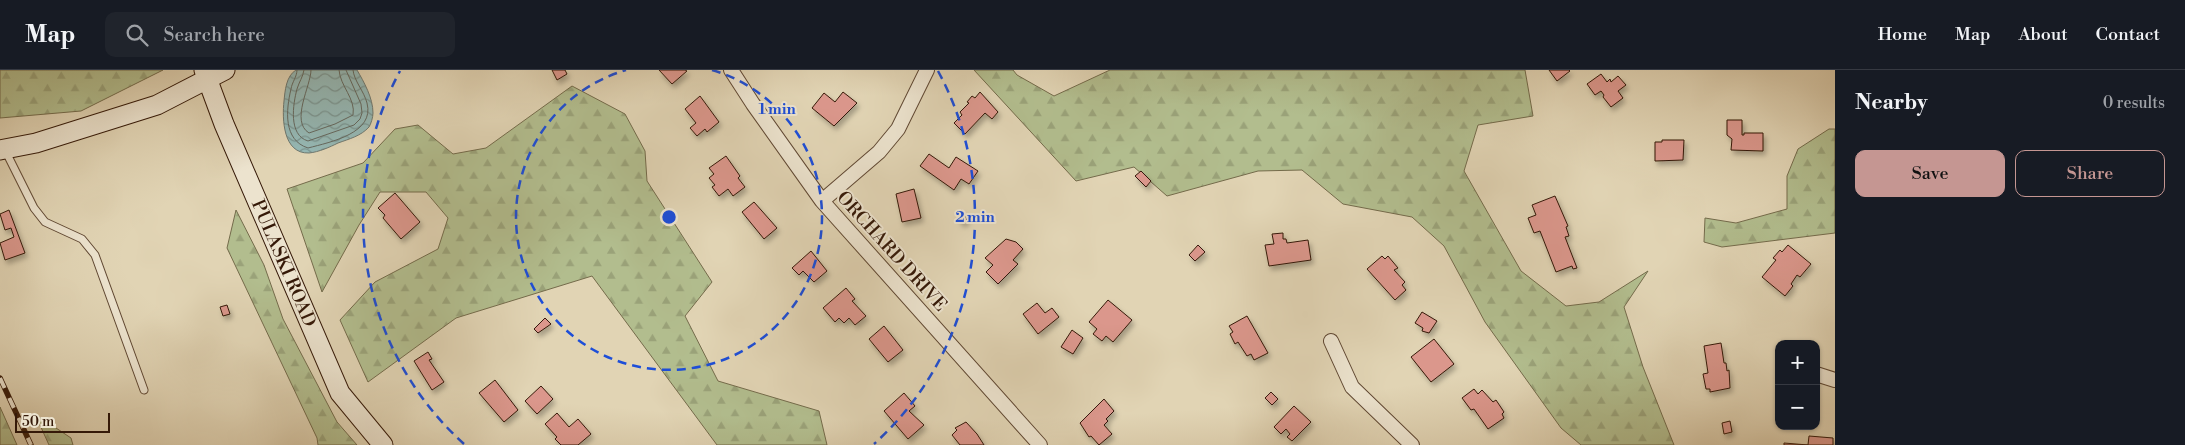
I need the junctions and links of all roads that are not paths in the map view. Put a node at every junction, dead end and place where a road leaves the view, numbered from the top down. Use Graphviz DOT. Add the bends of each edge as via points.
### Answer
graph roads {
  1 [pos="225,70"];
  2 [pos="731,70"];
  3 [pos="927,70"];
  4 [pos="206,75"];
  5 [pos="2,150"];
  6 [pos="822,201"];
  7 [pos="1331,341"];
  8 [pos="1820,375"];
  9 [pos="1835,380"];
  10 [pos="144,390"];
  11 [pos="383,445"];
  12 [pos="1040,445"];
  13 [pos="1412,445"];
  1 -- 4 [label="main road"];
  2 -- 6 [label="street, ORCHARD DRIVE"];
  3 -- 6 [label="street" via="898,128 879,152"];
  4 -- 5 [label="main road" via="156,105 36,143"];
  4 -- 11 [label="main road, PULASKI ROAD" via="340,393"];
  5 -- 10 [label="lane" via="45,222 82,239 95,255"];
  6 -- 12 [label="street, ORCHARD DRIVE"];
  7 -- 13 [label="street" via="1352,387"];
  8 -- 9 [label="street"];
}
